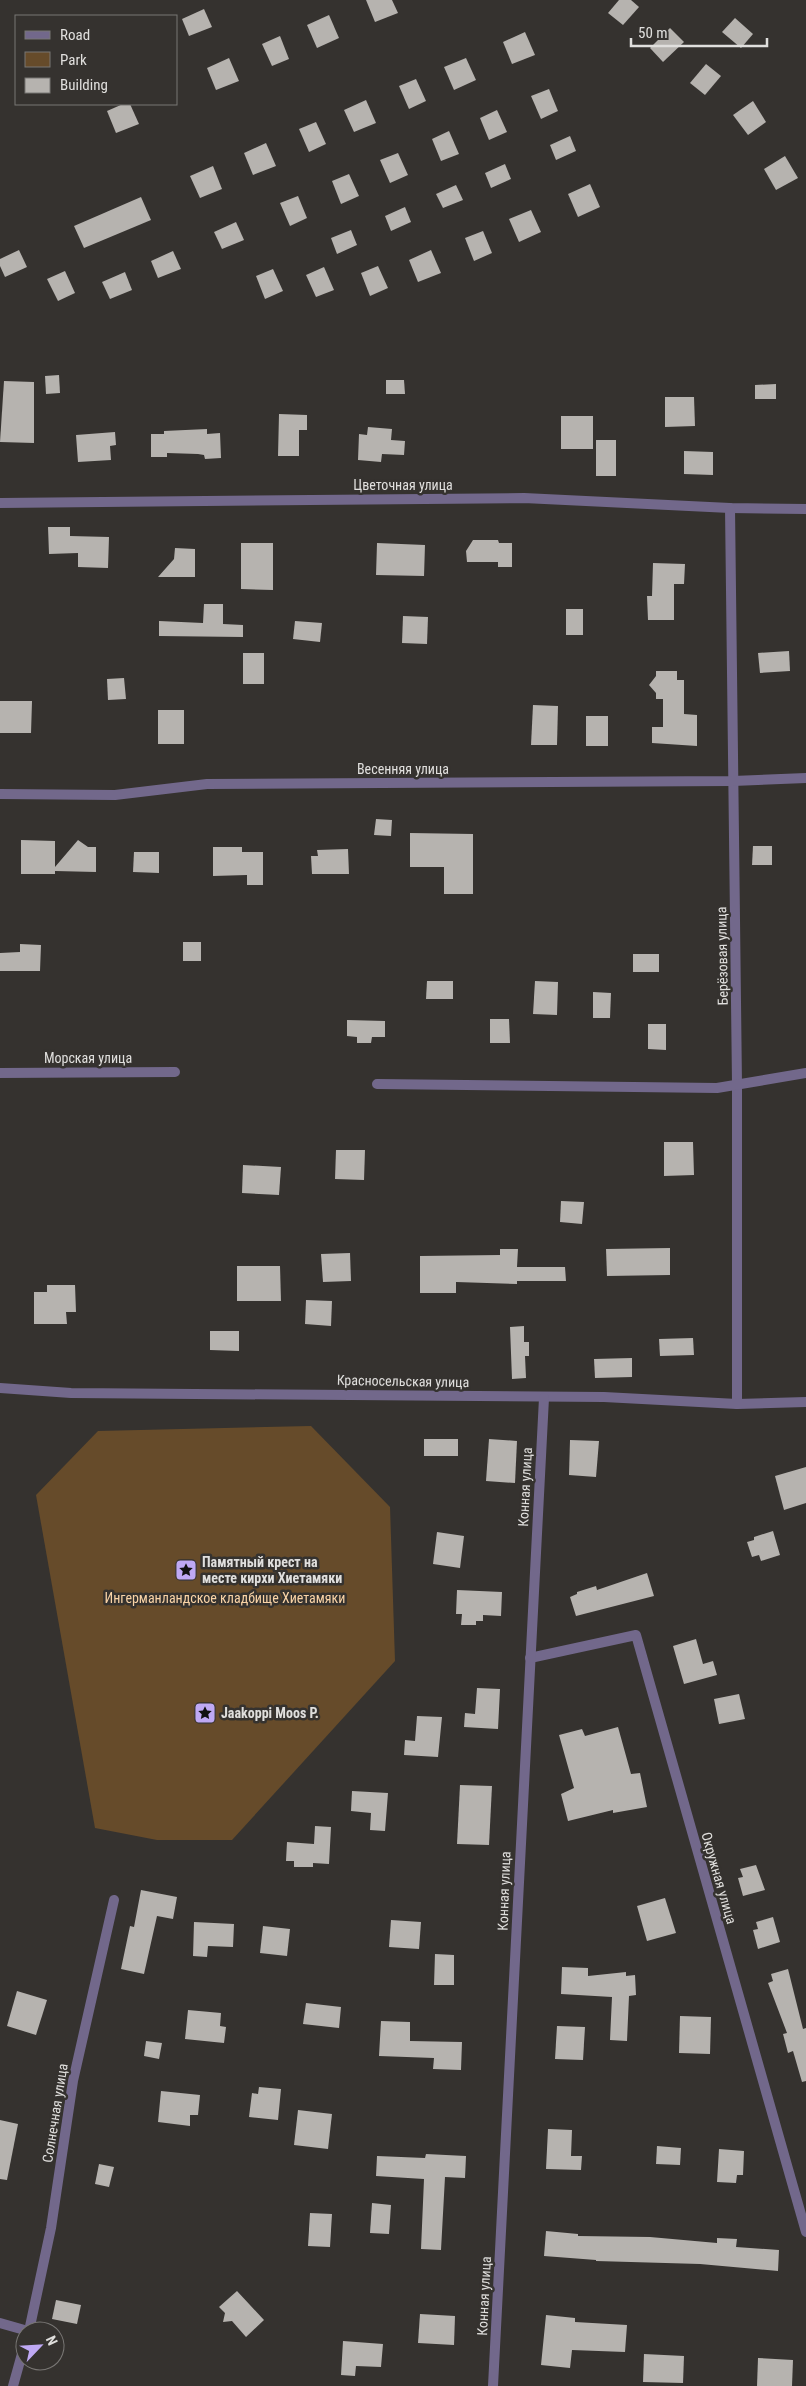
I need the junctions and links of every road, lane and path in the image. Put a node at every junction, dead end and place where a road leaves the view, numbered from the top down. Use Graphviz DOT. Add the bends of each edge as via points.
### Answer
graph roads {
  1 [pos="0,503"];
  2 [pos="730,508"];
  3 [pos="806,509"];
  4 [pos="806,778"];
  5 [pos="733,782"];
  6 [pos="0,794"];
  7 [pos="175,1072"];
  8 [pos="0,1073"];
  9 [pos="806,1073"];
  10 [pos="377,1084"];
  11 [pos="737,1084"];
  12 [pos="0,1388"];
  13 [pos="544,1398"];
  14 [pos="806,1402"];
  15 [pos="737,1404"];
  16 [pos="530,1658"];
  17 [pos="114,1900"];
  18 [pos="806,2232"];
  19 [pos="30,2321"];
  20 [pos="0,2323"];
  21 [pos="15,2327"];
  22 [pos="17,2371"];
  23 [pos="13,2386"];
  24 [pos="493,2386"];
  1 -- 2 [label="street, Цветочная улица" via="524,498"];
  2 -- 3 [label="street, Цветочная улица"];
  2 -- 5 [label="street, Берёзовая улица"];
  4 -- 5 [label="street, Весенняя улица"];
  5 -- 6 [label="street, Весенняя улица" via="207,784 115,796"];
  5 -- 11 [label="street, Берёзовая улица"];
  7 -- 8 [label="street, Морская улица"];
  9 -- 11 [label="street"];
  10 -- 11 [label="street" via="717,1088"];
  11 -- 15 [label="street, Берёзовая улица"];
  12 -- 13 [label="street, Красносельская улица" via="70,1393"];
  13 -- 15 [label="street, Красносельская улица" via="604,1397"];
  13 -- 16 [label="street, Конная улица"];
  14 -- 15 [label="street, Красносельская улица"];
  16 -- 18 [label="street, Окружная улица" via="636,1635"];
  16 -- 24 [label="street, Конная улица"];
  17 -- 19 [label="street, Солнечная улица" via="73,2081 51,2228"];
  20 -- 21 [label="street"];
  22 -- 23 [label="street"];
}
